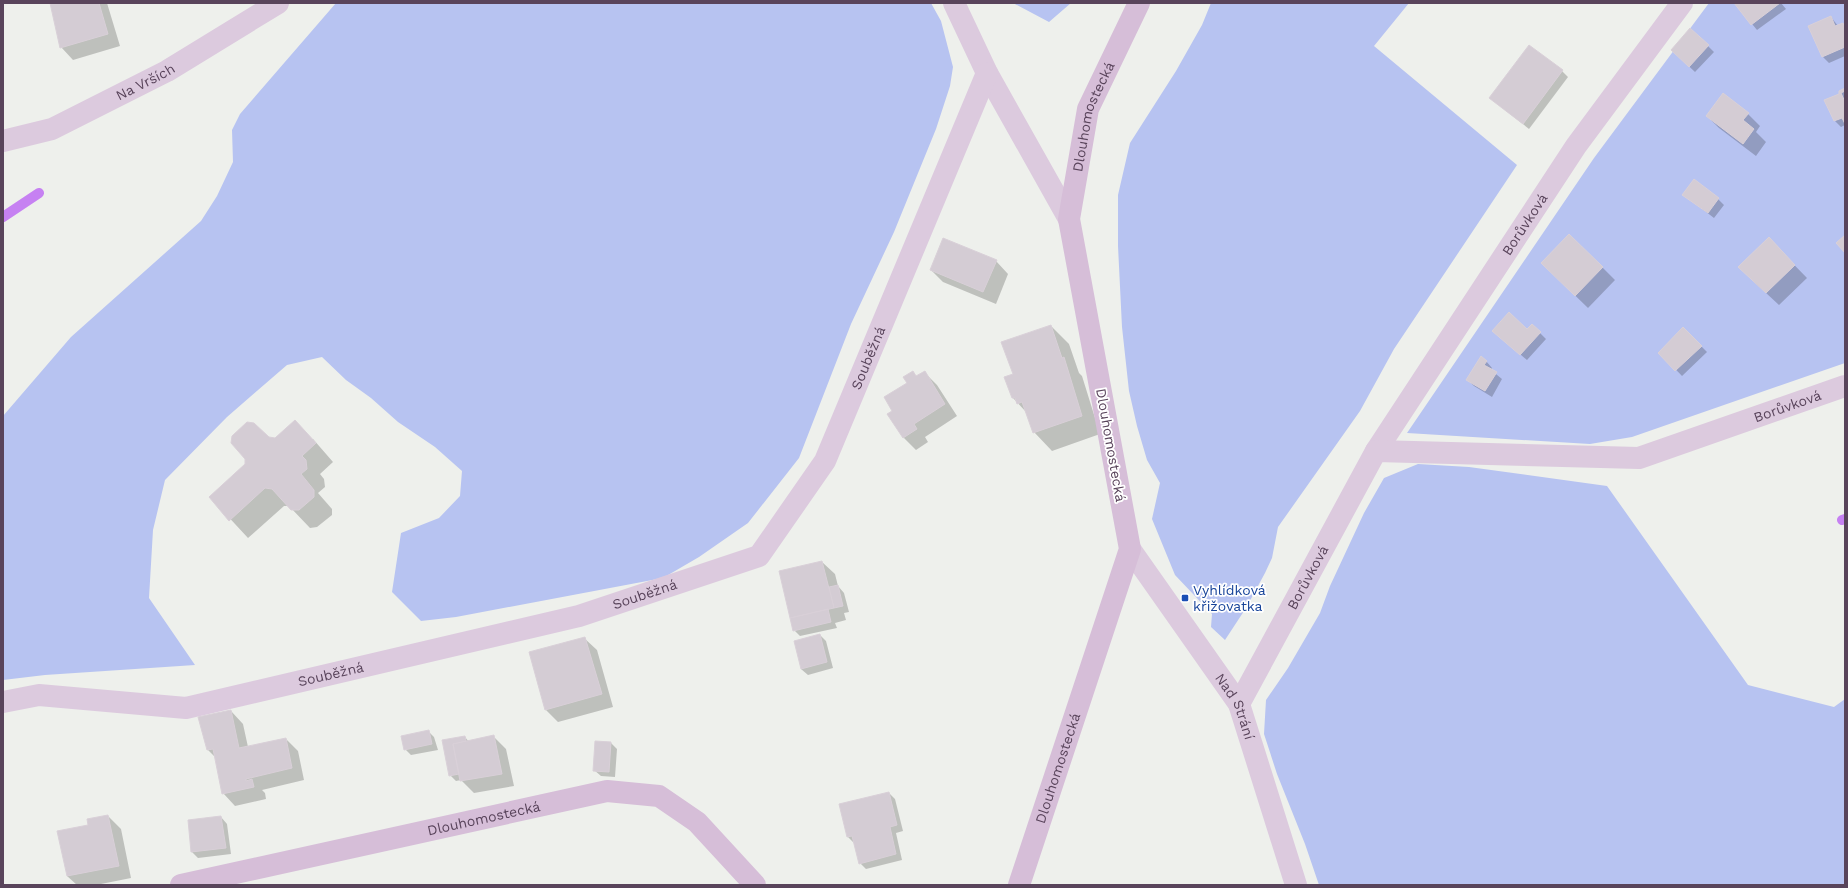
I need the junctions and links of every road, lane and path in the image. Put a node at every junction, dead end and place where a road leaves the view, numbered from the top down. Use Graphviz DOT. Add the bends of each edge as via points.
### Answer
graph roads {
  1 [pos="278,3"];
  2 [pos="954,3"];
  3 [pos="1139,3"];
  4 [pos="1682,3"];
  5 [pos="987,73"];
  6 [pos="3,141"];
  7 [pos="1069,219"];
  8 [pos="1845,386"];
  9 [pos="1376,451"];
  10 [pos="1130,549"];
  11 [pos="3,702"];
  12 [pos="1239,704"];
  13 [pos="181,885"];
  14 [pos="755,885"];
  15 [pos="1019,885"];
  16 [pos="1296,885"];
  1 -- 6 [label="street, Na Vrších" via="167,71 52,129"];
  2 -- 5 [label="street"];
  3 -- 7 [label="street, Dlouhomostecká" via="1088,109"];
  4 -- 9 [label="street, Borůvková" via="1576,146"];
  5 -- 7 [label="street"];
  5 -- 11 [label="street, Souběžná" via="825,461 759,556 580,616 186,708 39,695"];
  7 -- 10 [label="street, Dlouhomostecká"];
  8 -- 9 [label="street, Borůvková" via="1639,458"];
  9 -- 12 [label="street, Borůvková"];
  10 -- 12 [label="street, Nad Strání"];
  10 -- 15 [label="street, Dlouhomostecká"];
  12 -- 16 [label="street, Nad Strání"];
  13 -- 14 [label="street, Dlouhomostecká" via="607,791 659,796 697,822"];
}
